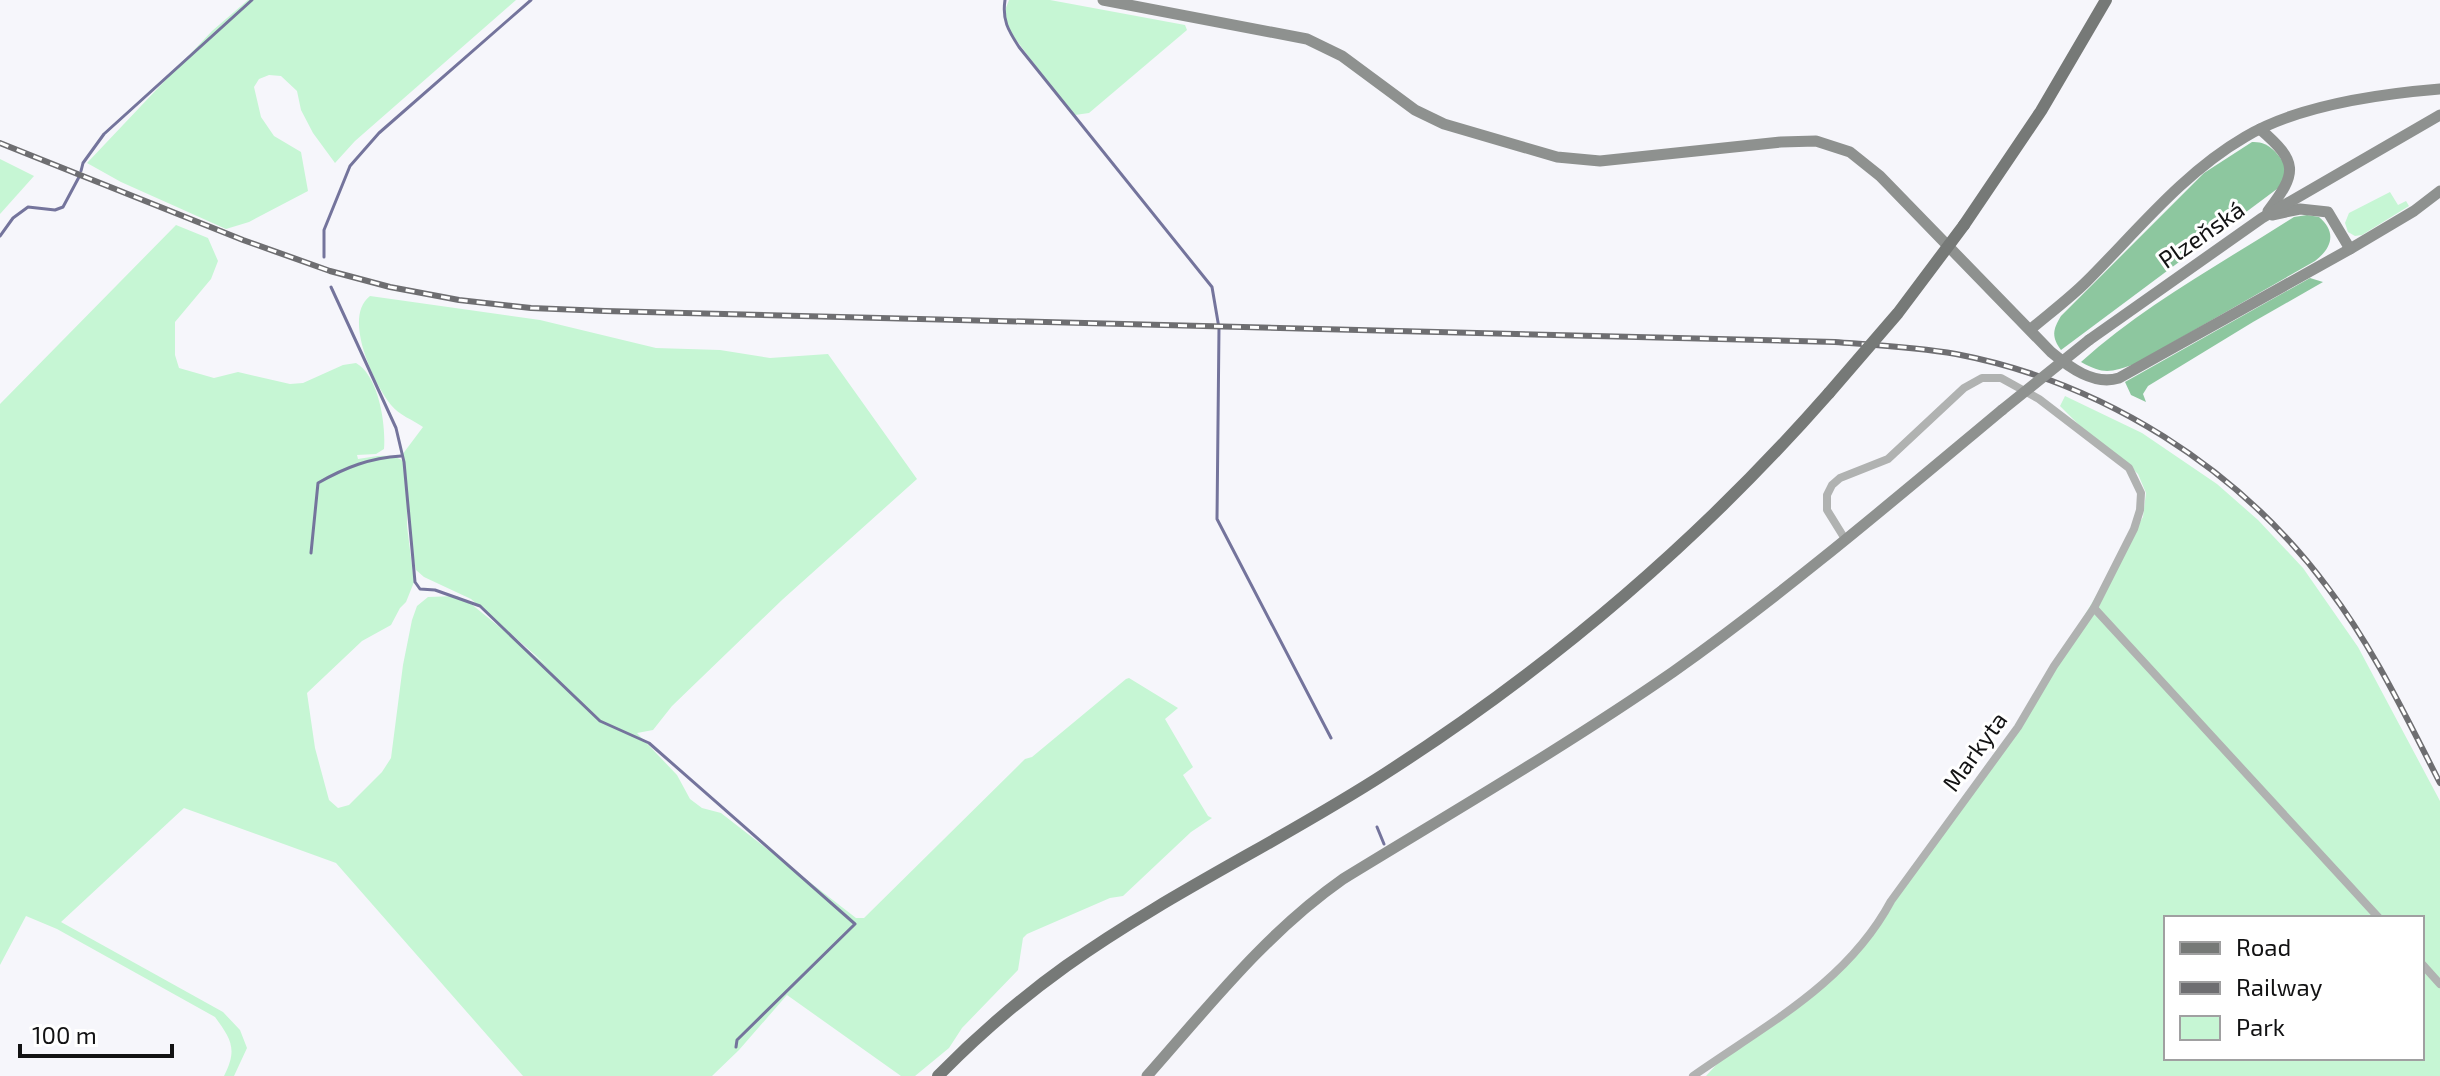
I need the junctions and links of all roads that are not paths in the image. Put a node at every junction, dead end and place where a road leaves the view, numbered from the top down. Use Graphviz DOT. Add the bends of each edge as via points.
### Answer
graph roads {
  1 [pos="1103,0"];
  2 [pos="2106,0"];
  3 [pos="2440,89"];
  4 [pos="2440,115"];
  5 [pos="2260,129"];
  6 [pos="2440,191"];
  7 [pos="2262,218"];
  8 [pos="2350,249"];
  9 [pos="2031,329"];
  10 [pos="1845,539"];
  11 [pos="2094,608"];
  12 [pos="2377,916"];
  13 [pos="2424,966"];
  14 [pos="2440,984"];
  15 [pos="938,1076"];
  16 [pos="1147,1076"];
  17 [pos="1693,1076"];
  1 -- 9 [label="main road" via="1307,39 1342,56 1415,110 1444,124 1557,157 1600,161 1816,141 1850,152"];
  2 -- 15 [label="main road, bridge" via="2041,111 1898,313 1779,449 1699,529 1538,666 1438,739 1076,959 1001,1017"];
  3 -- 5 [label="main road" via="2312,111"];
  4 -- 7 [label="main road, Plzeňská"];
  5 -- 7 [label="main road" via="2282,147 2292,172"];
  5 -- 9 [label="main road" via="2206,164"];
  6 -- 8 [label="main road"];
  7 -- 8 [label="main road" via="2300,209 2328,212"];
  7 -- 10 [label="main road, Plzeňská, bridge" via="2089,340"];
  8 -- 9 [label="main road" via="2111,380 2075,369"];
  10 -- 11 [label="street, Markyta" via="1827,510 1832,485 1888,459 1973,382 2001,378 2051,408 2129,468 2141,493 2134,529"];
  10 -- 16 [label="main road, Plzeňská" via="1623,706 1314,900 1271,937"];
  11 -- 12 [label="street"];
  11 -- 17 [label="street, Markyta" via="2018,727 1856,953 1804,1001"];
  13 -- 14 [label="street"];
}
